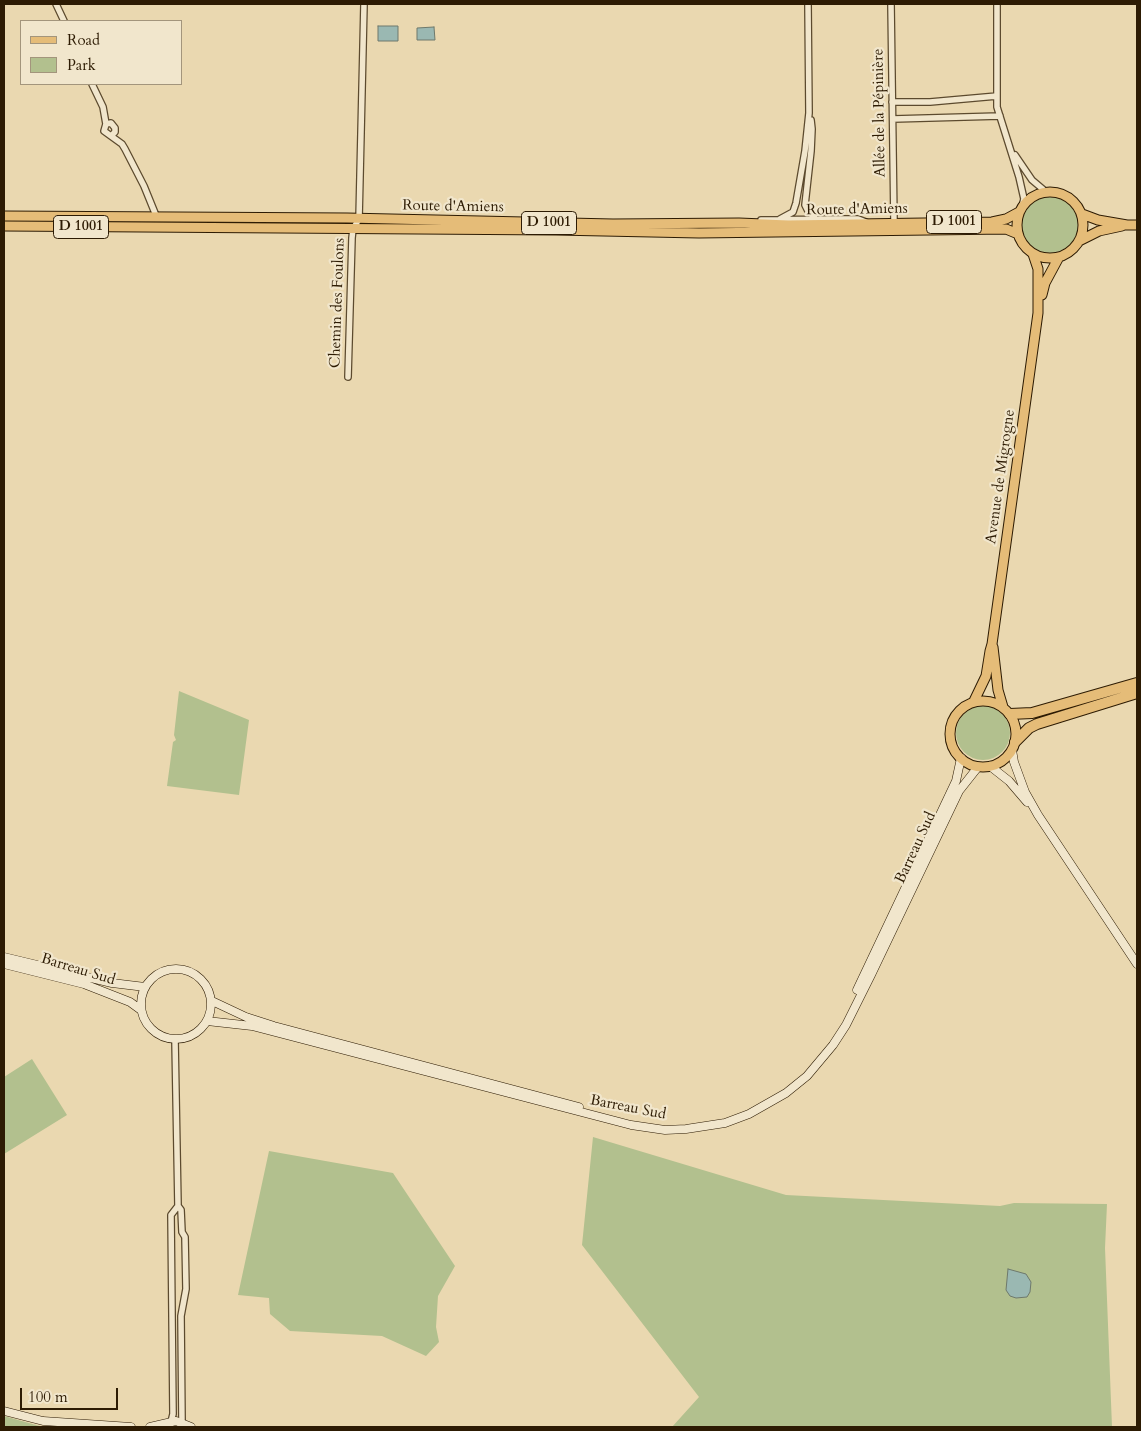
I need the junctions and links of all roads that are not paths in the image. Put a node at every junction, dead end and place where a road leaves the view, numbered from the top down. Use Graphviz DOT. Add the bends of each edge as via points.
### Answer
graph roads {
  1 [pos="56,4"];
  2 [pos="364,4"];
  3 [pos="808,4"];
  4 [pos="892,4"];
  5 [pos="997,4"];
  6 [pos="64,20"];
  7 [pos="92,85"];
  8 [pos="997,96"];
  9 [pos="892,102"];
  10 [pos="809,113"];
  11 [pos="1000,116"];
  12 [pos="893,119"];
  13 [pos="108,124"];
  14 [pos="113,134"];
  15 [pos="1007,140"];
  16 [pos="1045,191"];
  17 [pos="1020,209"];
  18 [pos="1082,214"];
  19 [pos="4,216"];
  20 [pos="157,218"];
  21 [pos="359,219"];
  22 [pos="780,219"];
  23 [pos="817,219"];
  24 [pos="894,222"];
  25 [pos="871,223"];
  26 [pos="739,224"];
  27 [pos="1127,225"];
  28 [pos="1137,225"];
  29 [pos="4,226"];
  30 [pos="158,228"];
  31 [pos="353,229"];
  32 [pos="1018,234"];
  33 [pos="1079,241"];
  34 [pos="1034,254"];
  35 [pos="1059,257"];
  36 [pos="1038,313"];
  37 [pos="348,377"];
  38 [pos="992,644"];
  39 [pos="1137,683"];
  40 [pos="1137,693"];
  41 [pos="974,702"];
  42 [pos="1006,711"];
  43 [pos="1014,746"];
  44 [pos="960,758"];
  45 [pos="990,766"];
  46 [pos="978,767"];
  47 [pos="1038,815"];
  48 [pos="4,957"];
  49 [pos="4,964"];
  50 [pos="1137,964"];
  51 [pos="144,987"];
  52 [pos="212,1001"];
  53 [pos="141,1010"];
  54 [pos="207,1021"];
  55 [pos="174,1040"];
  56 [pos="178,1206"];
  57 [pos="4,1411"];
  58 [pos="169,1424"];
  59 [pos="186,1426"];
  60 [pos="131,1427"];
  61 [pos="150,1427"];
  1 -- 6 [label="street"];
  2 -- 21 [label="street"];
  3 -- 10 [label="street"];
  4 -- 9 [label="street, Allée de la Pépinière"];
  5 -- 8 [label="street"];
  7 -- 13 [label="street"];
  8 -- 9 [label="street"];
  8 -- 11 [label="street"];
  9 -- 12 [label="street, Allée de la Pépinière"];
  10 -- 22 [label="street" via="798,196 793,212"];
  10 -- 23 [label="street" via="811,151 804,205"];
  11 -- 12 [label="street"];
  11 -- 15 [label="street"];
  12 -- 24 [label="street, Allée de la Pépinière"];
  13 -- 14 [label="street" via="114,125"];
  13 -- 14 [label="street" via="104,131"];
  14 -- 20 [label="street" via="122,144"];
  15 -- 16 [label="street" via="1025,171"];
  15 -- 17 [label="street" via="1024,199"];
  16 -- 17 [label="main road" via="1032,196"];
  16 -- 18 [label="main road" via="1068,196"];
  17 -- 24 [label="main road, Route d'Amiens / D 1001" via="1006,219 992,222"];
  17 -- 32 [label="main road"];
  18 -- 27 [label="main road"];
  18 -- 33 [label="main road" via="1083,228"];
  19 -- 20 [label="main road, Route d'Amiens / D 1001"];
  20 -- 21 [label="main road, Route d'Amiens / D 1001"];
  20 -- 30 [label="street"];
  21 -- 26 [label="main road, Route d'Amiens / D 1001"];
  21 -- 31 [label="street"];
  22 -- 23 [label="street"];
  22 -- 26 [label="street"];
  23 -- 25 [label="street" via="858,219"];
  24 -- 25 [label="main road, Route d'Amiens / D 1001"];
  25 -- 26 [label="main road, Route d'Amiens / D 1001"];
  27 -- 28 [label="main road"];
  27 -- 33 [label="main road" via="1099,231"];
  29 -- 30 [label="main road, Route d'Amiens / D 1001"];
  30 -- 31 [label="main road, Route d'Amiens / D 1001"];
  31 -- 32 [label="main road, Route d'Amiens / D 1001" via="699,233 1006,230"];
  31 -- 37 [label="street, Chemin des Foulons"];
  32 -- 34 [label="main road"];
  33 -- 35 [label="main road" via="1071,251"];
  34 -- 35 [label="main road" via="1046,258"];
  34 -- 36 [label="main road, Avenue de Migrogne" via="1038,269"];
  35 -- 36 [label="main road, Avenue de Migrogne" via="1045,283"];
  36 -- 38 [label="main road, Avenue de Migrogne"];
  38 -- 41 [label="main road, Avenue de Migrogne" via="983,685"];
  38 -- 42 [label="main road, Avenue de Migrogne" via="998,690"];
  39 -- 42 [label="highway" via="1032,713"];
  40 -- 43 [label="highway" via="1037,724"];
  41 -- 42 [label="main road" via="992,702"];
  41 -- 44 [label="main road" via="956,714 950,728 951,742"];
  42 -- 43 [label="main road" via="1016,730"];
  43 -- 45 [label="main road" via="1003,760"];
  43 -- 47 [label="main road" via="1014,762"];
  44 -- 46 [label="main road"];
  44 -- 52 [label="main road, Barreau Sud" via="956,781 838,1029 823,1052 801,1075 770,1099 736,1115 680,1126 628,1120 274,1026"];
  45 -- 46 [label="main road"];
  45 -- 47 [label="main road"];
  46 -- 54 [label="main road, Barreau Sud" via="958,791 871,975 834,1045 807,1076 786,1093 749,1114 725,1123 666,1130 632,1125 252,1026"];
  47 -- 50 [label="main road"];
  48 -- 51 [label="main road, Barreau Sud" via="112,983"];
  49 -- 53 [label="main road, Barreau Sud" via="84,984 130,1002"];
  51 -- 52 [label="main road" via="163,972 187,970 199,977"];
  51 -- 53 [label="main road"];
  52 -- 54 [label="main road"];
  53 -- 55 [label="main road" via="154,1032"];
  54 -- 55 [label="main road" via="191,1036"];
  55 -- 56 [label="street"];
  56 -- 58 [label="street" via="171,1215 173,1414"];
  56 -- 59 [label="street" via="185,1236 186,1289 181,1316"];
  57 -- 60 [label="main road" via="43,1421"];
  58 -- 59 [label="main road" via="176,1421"];
  58 -- 61 [label="main road"];
}
